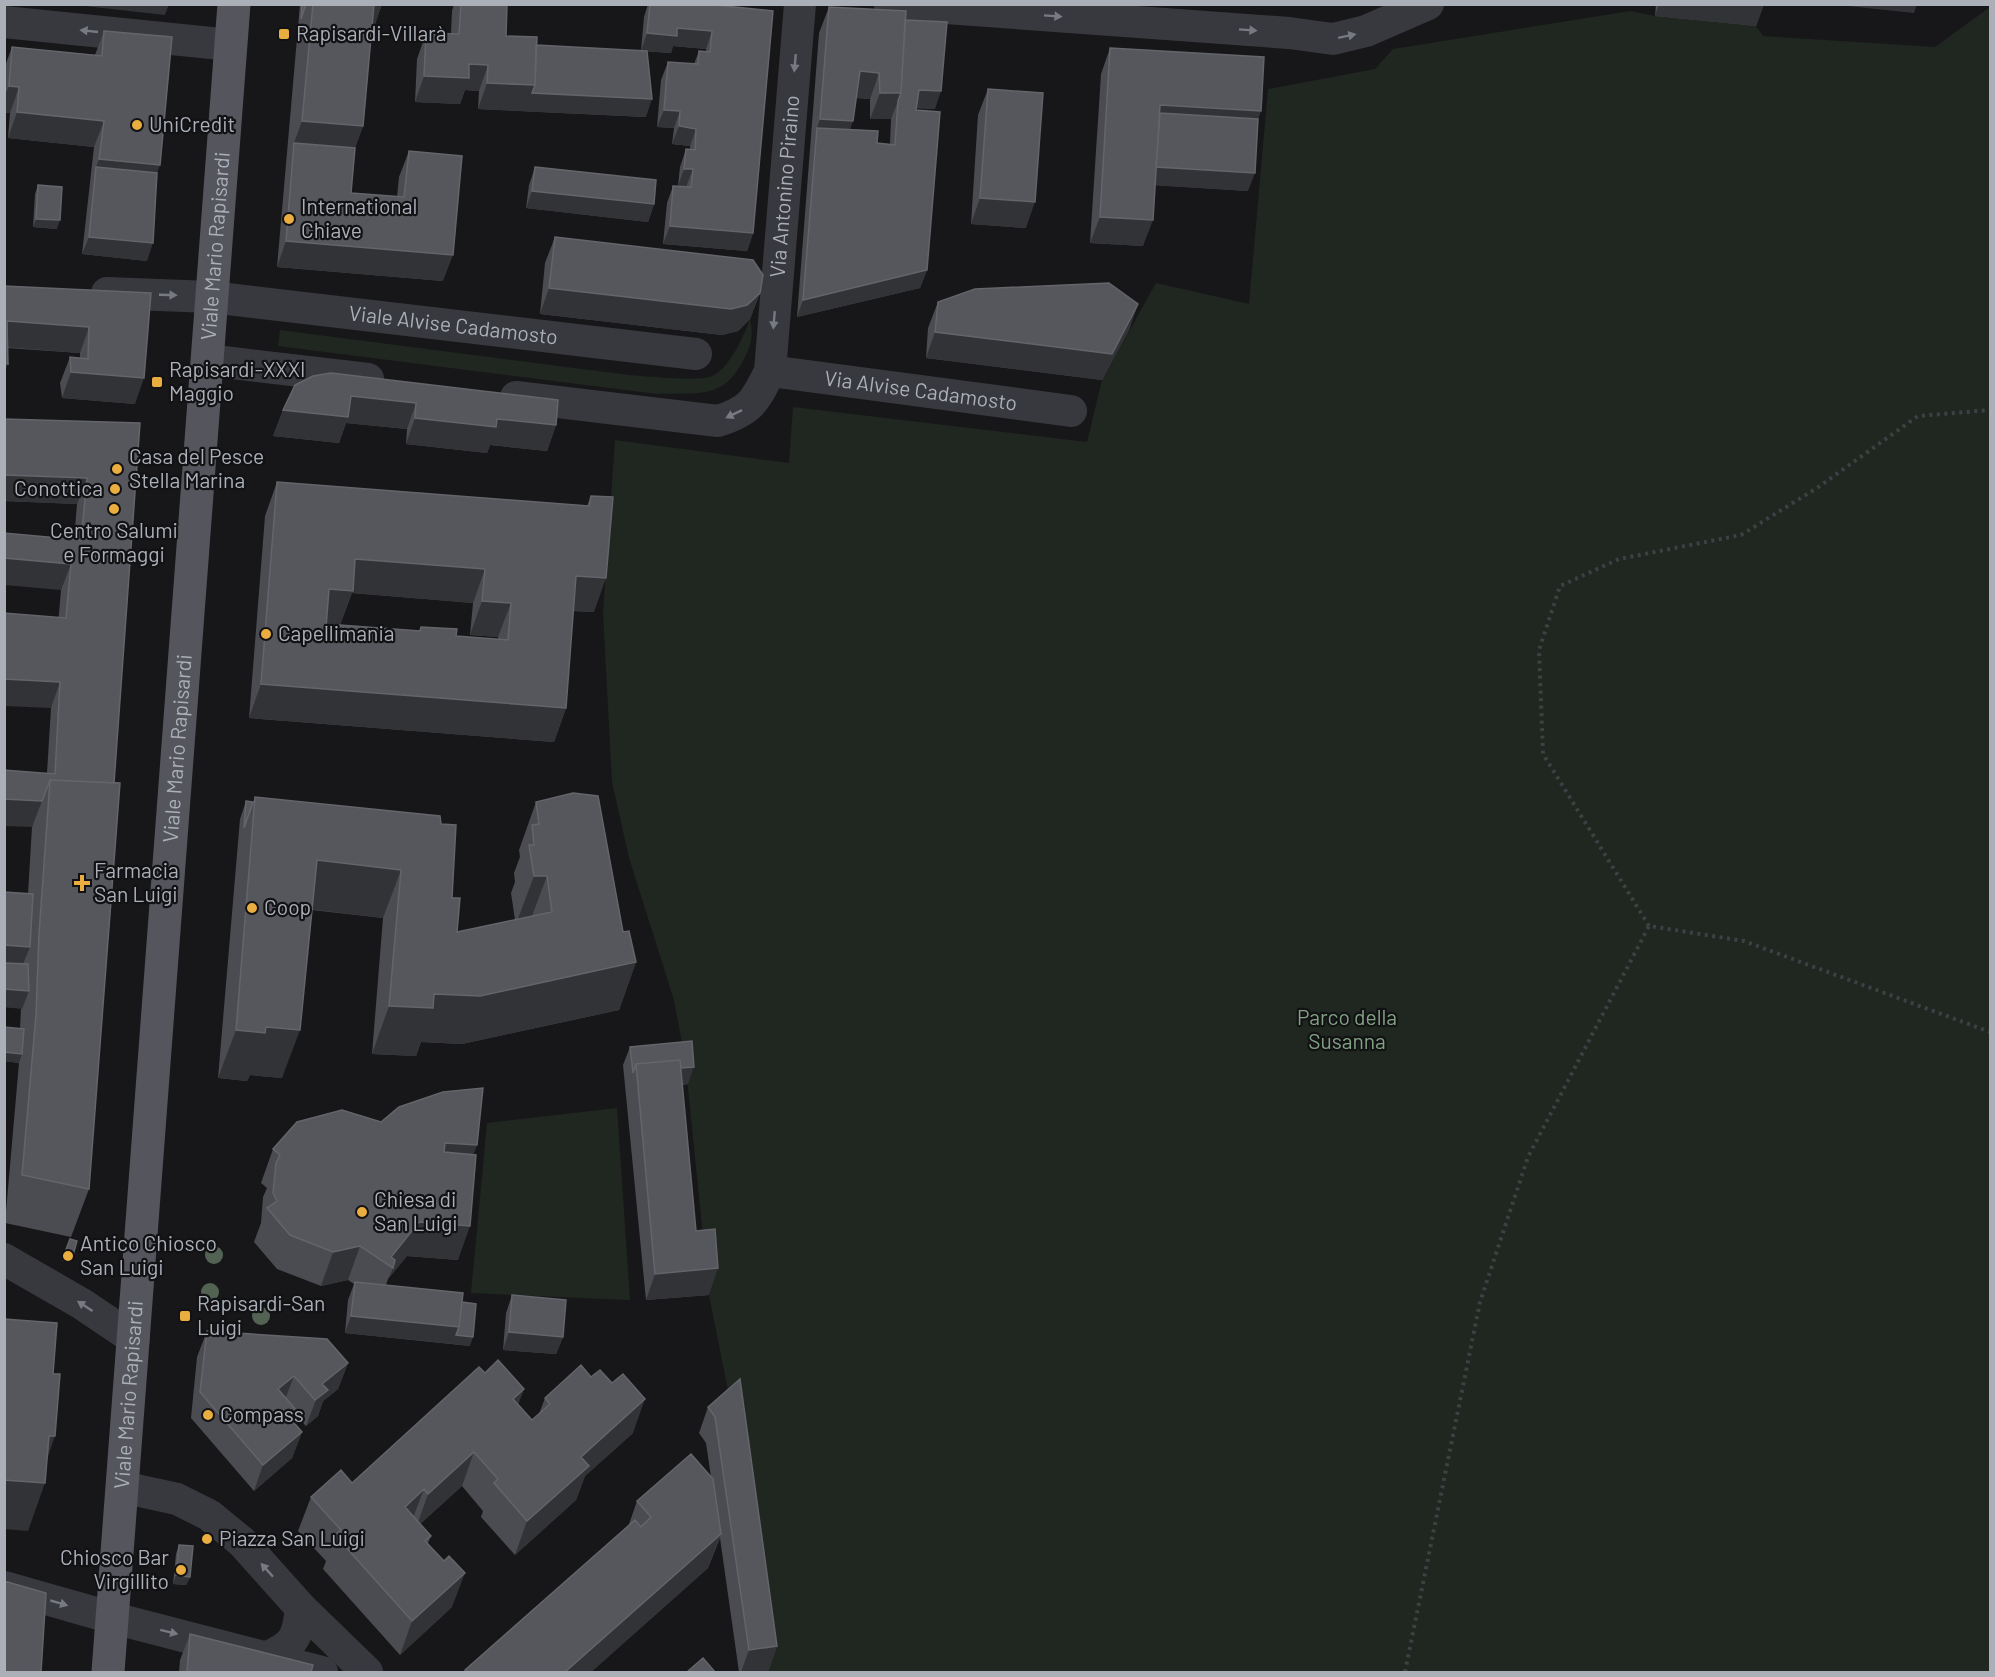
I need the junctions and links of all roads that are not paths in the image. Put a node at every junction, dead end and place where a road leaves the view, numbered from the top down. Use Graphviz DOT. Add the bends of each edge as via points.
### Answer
graph roads {
  1 [pos="234,4"];
  2 [pos="800,4"];
  3 [pos="890,4"];
  4 [pos="1428,4"];
  5 [pos="1389,13"];
  6 [pos="4,22"];
  7 [pos="231,45"];
  8 [pos="74,292"];
  9 [pos="211,297"];
  10 [pos="696,354"];
  11 [pos="207,360"];
  12 [pos="770,371"];
  13 [pos="391,382"];
  14 [pos="484,393"];
  15 [pos="1071,411"];
  16 [pos="4,1259"];
  17 [pos="134,1339"];
  18 [pos="122,1487"];
  19 [pos="4,1587"];
  20 [pos="301,1608"];
  21 [pos="113,1618"];
  22 [pos="267,1657"];
  23 [pos="108,1672"];
  24 [pos="322,1672"];
  25 [pos="366,1672"];
  1 -- 7 [label="main road, Viale Mario Rapisardi"];
  2 -- 12 [label="street, Via Antonino Piraino, one-way"];
  3 -- 5 [label="street, one-way" via="1333,39 1366,32"];
  4 -- 5 [label="street"];
  7 -- 6 [label="street, one-way"];
  7 -- 9 [label="main road, Viale Mario Rapisardi"];
  8 -- 9 [label="street, Viale Alvise Cadamosto, one-way"];
  9 -- 10 [label="street, Viale Alvise Cadamosto"];
  9 -- 11 [label="main road, Viale Mario Rapisardi"];
  11 -- 13 [label="street"];
  11 -- 17 [label="main road, Viale Mario Rapisardi"];
  12 -- 14 [label="street, one-way" via="755,400 736,415 718,421"];
  12 -- 15 [label="street, Via Alvise Cadamosto"];
  17 -- 16 [label="street, one-way"];
  17 -- 18 [label="main road, Viale Mario Rapisardi"];
  20 -- 18 [label="street, one-way" via="242,1542 209,1515 177,1499"];
  18 -- 21 [label="main road, Viale Mario Rapisardi"];
  19 -- 21 [label="street, one-way"];
  20 -- 22 [label="street" via="294,1638 284,1650"];
  20 -- 25 [label="street"];
  21 -- 22 [label="street, one-way"];
  21 -- 23 [label="main road, Viale Mario Rapisardi"];
  22 -- 24 [label="street"];
}
